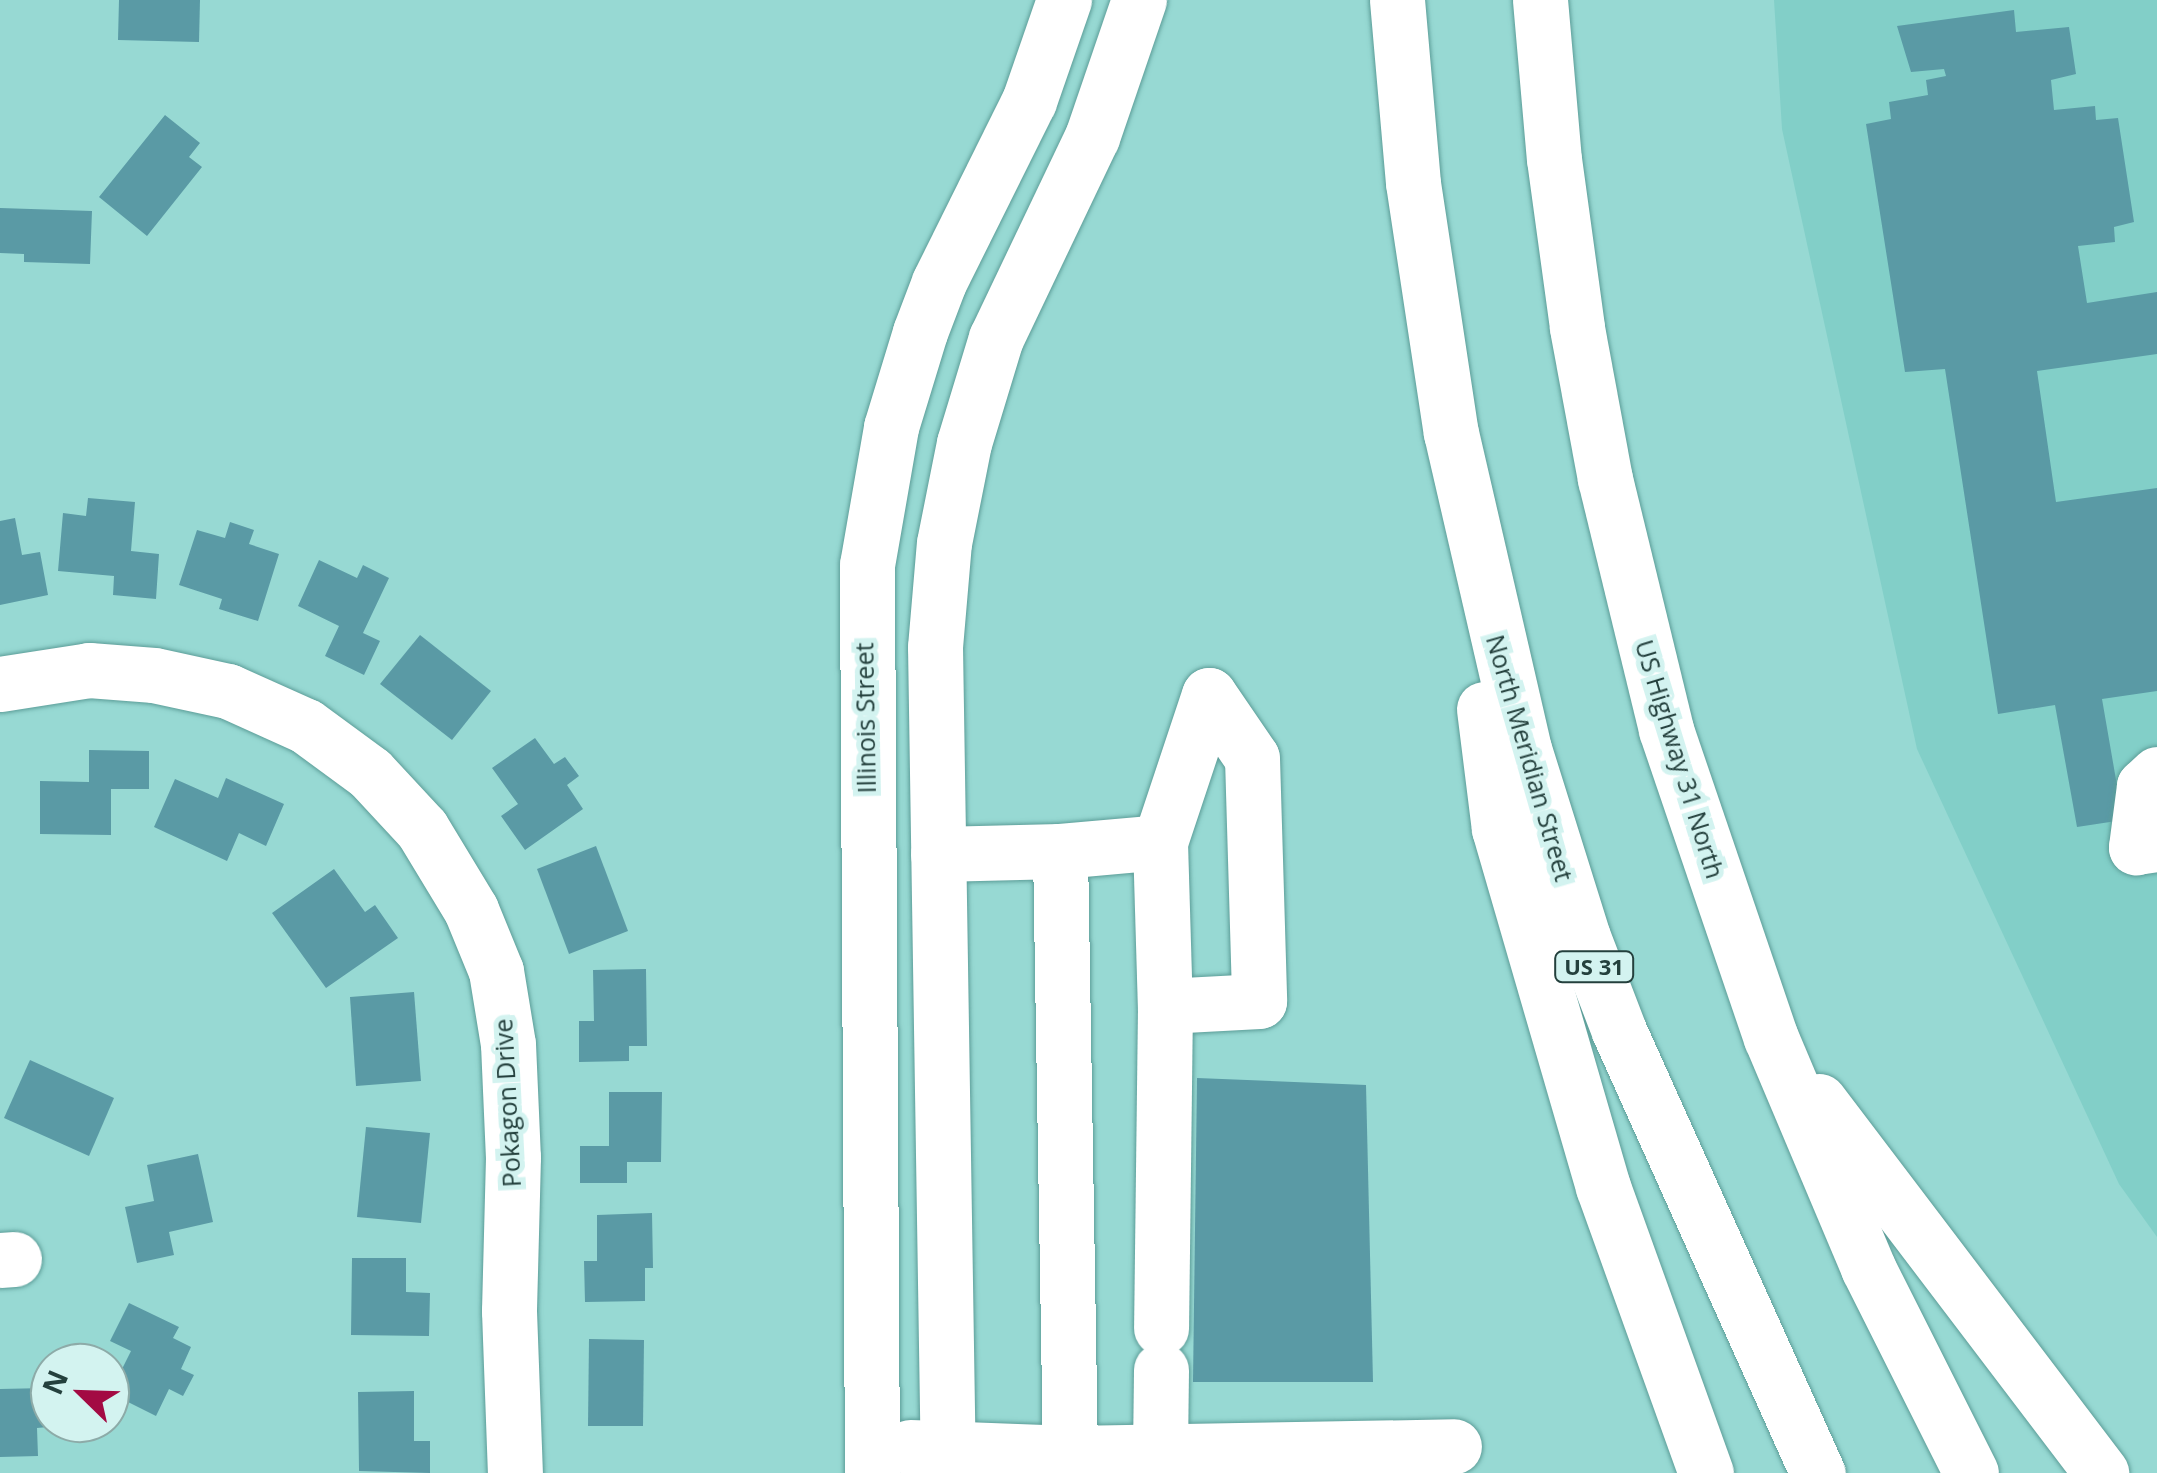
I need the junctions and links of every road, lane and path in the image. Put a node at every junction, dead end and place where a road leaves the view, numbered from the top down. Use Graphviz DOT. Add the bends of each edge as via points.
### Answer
graph roads {
  1 [pos="1064,0"];
  2 [pos="1138,0"];
  3 [pos="1397,0"];
  4 [pos="1540,0"];
  5 [pos="1450,433"];
  6 [pos="0,684"];
  7 [pos="2157,774"];
  8 [pos="1160,842"];
  9 [pos="2157,844"];
  10 [pos="1060,852"];
  11 [pos="938,854"];
  12 [pos="1165,1006"];
  13 [pos="1771,1038"];
  14 [pos="1454,1446"];
  15 [pos="1160,1452"];
  16 [pos="1070,1453"];
  17 [pos="872,1460"];
  18 [pos="948,1460"];
  19 [pos="515,1473"];
  20 [pos="1706,1473"];
  21 [pos="1818,1473"];
  22 [pos="1971,1473"];
  23 [pos="2101,1473"];
  1 -- 17 [label="main road, Illinois Street" via="1029,101 920,332 891,427 866,565"];
  2 -- 11 [label="main road" via="1092,137 996,338 952,493 935,647"];
  3 -- 5 [label="main road, North Meridian Street / US 31" via="1413,183"];
  4 -- 13 [label="main road, US Highway 31 North" via="1576,328 1609,497 1666,730"];
  5 -- 20 [label="main road" via="1499,829 1603,1187"];
  5 -- 21 [label="main road, North Meridian Street / US 31" via="1524,750 1583,937 1726,1276"];
  6 -- 19 [label="main road, Pokagon Drive" via="89,670 228,691 306,726 370,773 422,830 470,910 496,971 508,1044"];
  7 -- 9 [label="main road" via="2144,786 2136,847"];
  8 -- 10 [label="main road"];
  8 -- 12 [label="main road"];
  8 -- 12 [label="main road" via="1209,695 1252,758 1259,1002"];
  10 -- 11 [label="main road"];
  10 -- 16 [label="main road"];
  11 -- 18 [label="main road"];
  12 -- 15 [label="main road"];
  13 -- 22 [label="main road, US Highway 31 North" via="1868,1268"];
  13 -- 23 [label="main road"];
  14 -- 15 [label="main road"];
  15 -- 16 [label="main road"];
  16 -- 18 [label="main road"];
  17 -- 18 [label="main road"];
}
